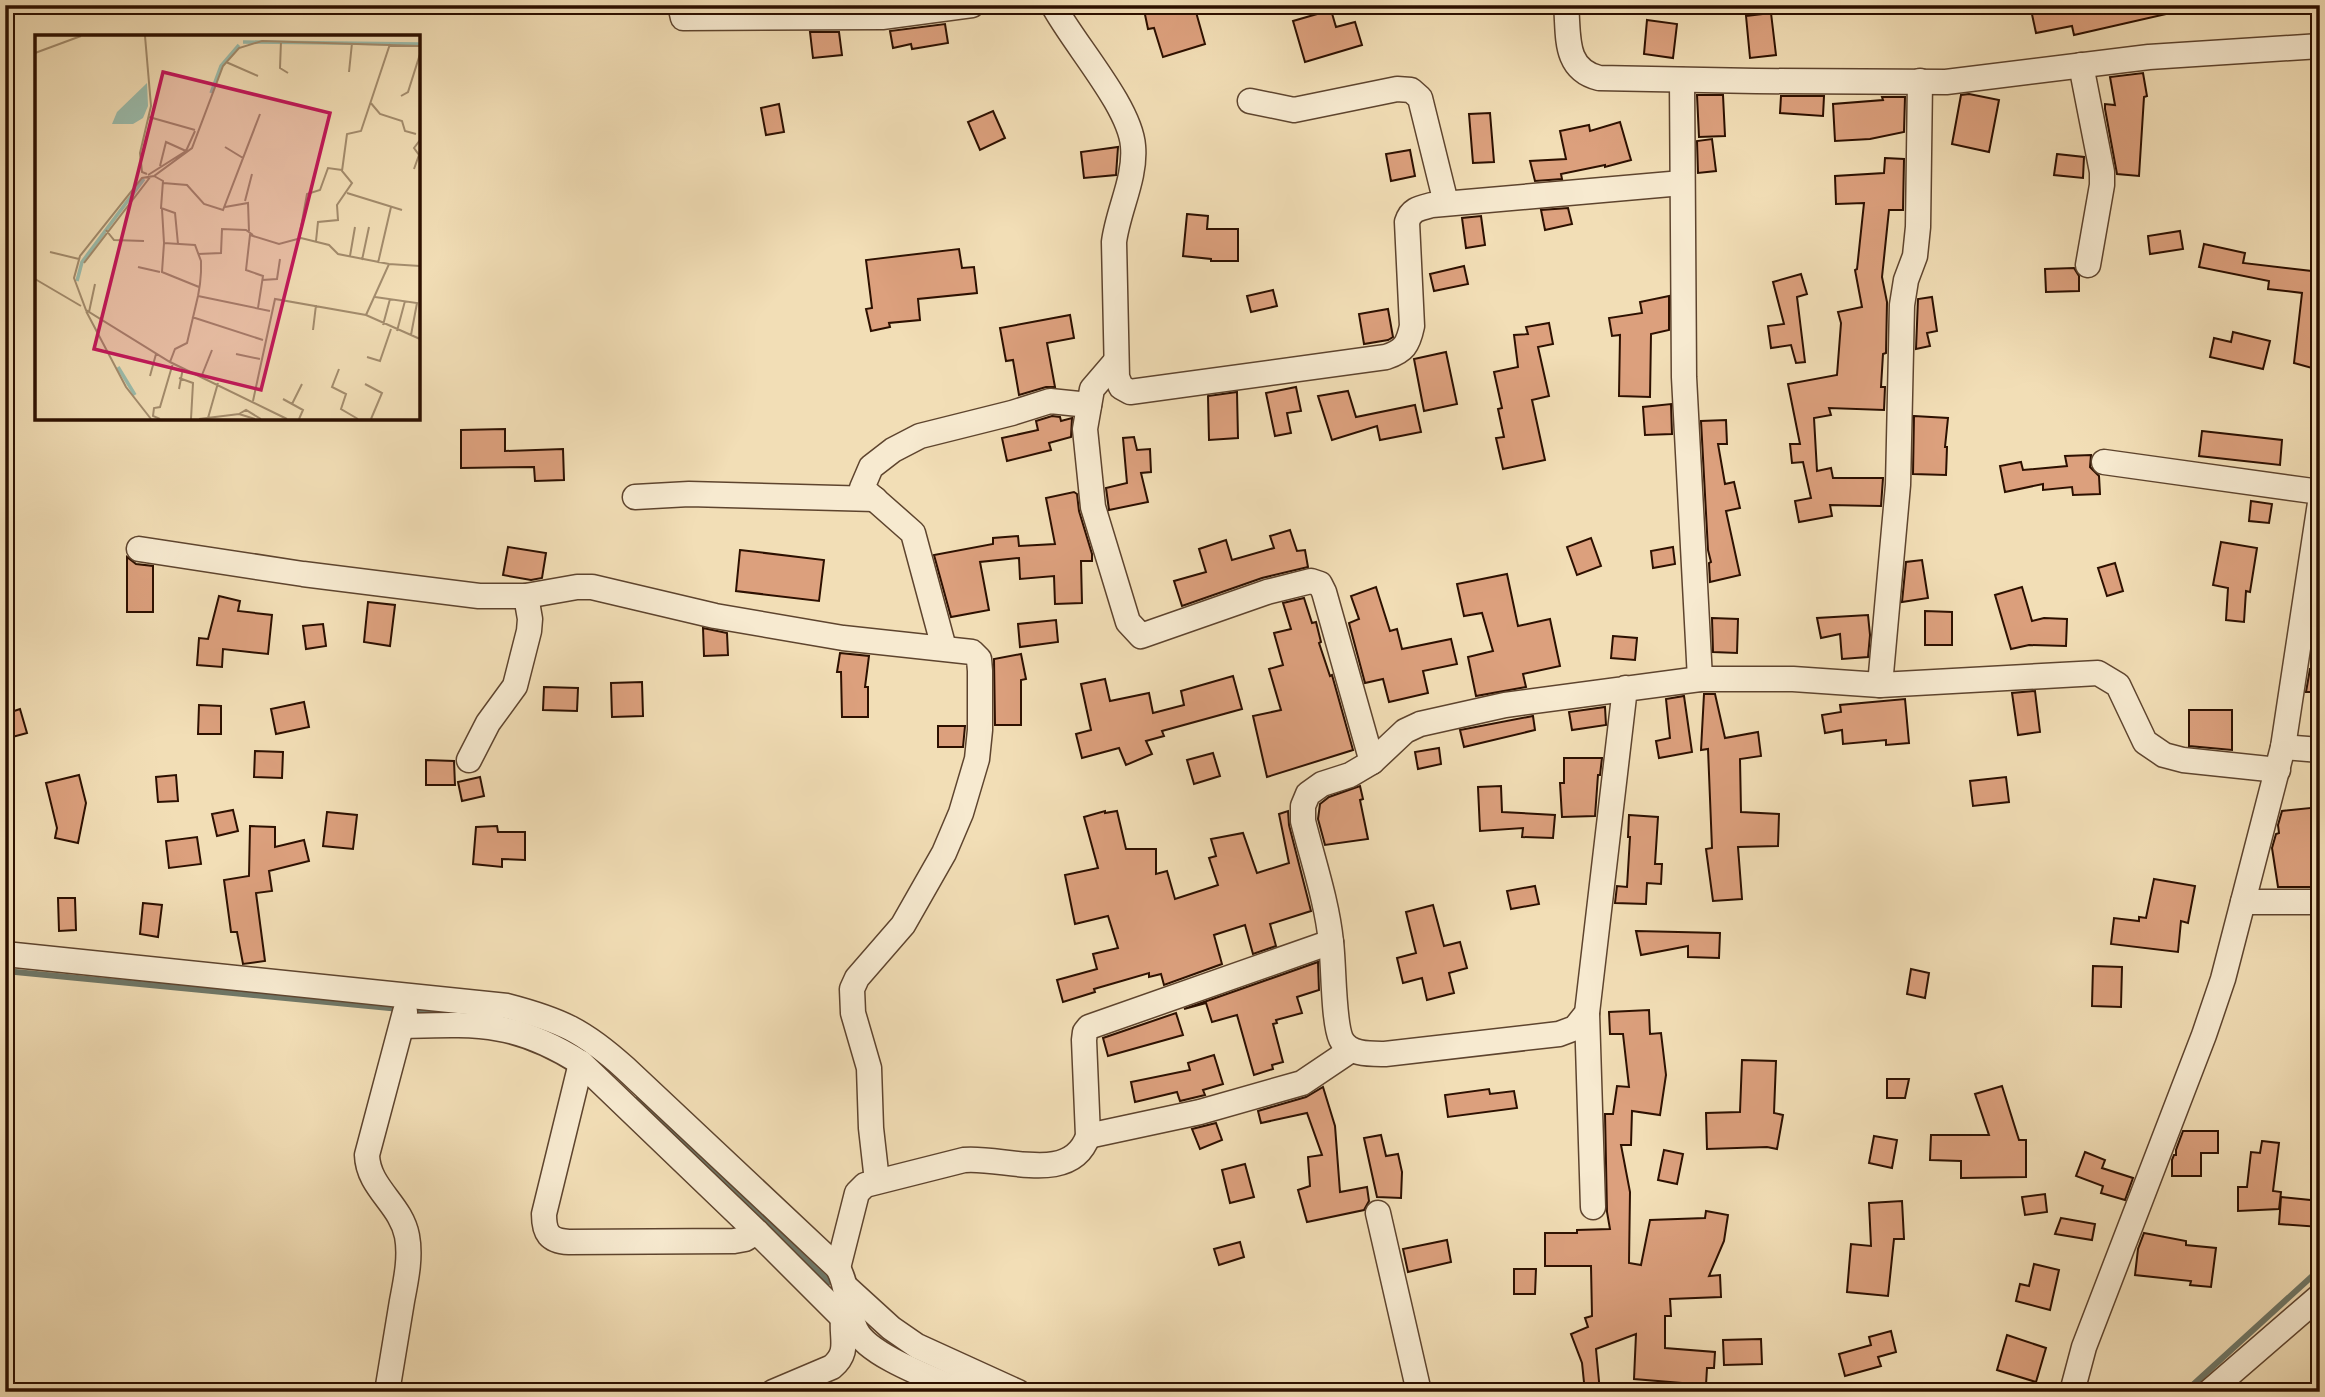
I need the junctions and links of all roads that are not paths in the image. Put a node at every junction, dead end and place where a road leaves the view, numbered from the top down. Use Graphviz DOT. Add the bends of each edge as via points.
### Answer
graph roads {
  1 [pos="680,5"];
  2 [pos="972,5"];
  3 [pos="1053,5"];
  4 [pos="1566,5"];
  5 [pos="2320,46"];
  6 [pos="2081,65"];
  7 [pos="1682,80"];
  8 [pos="1920,80"];
  9 [pos="1250,101"];
  10 [pos="1682,183"];
  11 [pos="1446,203"];
  12 [pos="2088,265"];
  13 [pos="1116,361"];
  14 [pos="1089,405"];
  15 [pos="2104,462"];
  16 [pos="2320,492"];
  17 [pos="635,497"];
  18 [pos="875,499"];
  19 [pos="2320,503"];
  20 [pos="139,549"];
  21 [pos="526,596"];
  22 [pos="944,648"];
  23 [pos="2309,658"];
  24 [pos="1700,679"];
  25 [pos="1880,685"];
  26 [pos="1625,688"];
  27 [pos="2320,750"];
  28 [pos="2280,759"];
  29 [pos="469,760"];
  30 [pos="1372,762"];
  31 [pos="2243,902"];
  32 [pos="2320,902"];
  33 [pos="1331,942"];
  34 [pos="5,954"];
  35 [pos="405,1011"];
  36 [pos="1587,1013"];
  37 [pos="1351,1050"];
  38 [pos="581,1063"];
  39 [pos="1088,1136"];
  40 [pos="877,1181"];
  41 [pos="1593,1207"];
  42 [pos="1378,1213"];
  43 [pos="757,1232"];
  44 [pos="844,1296"];
  45 [pos="2320,1296"];
  46 [pos="387,1392"];
  47 [pos="773,1392"];
  48 [pos="963,1392"];
  49 [pos="1018,1392"];
  50 [pos="1419,1392"];
  51 [pos="2072,1392"];
  52 [pos="2208,1392"];
  1 -- 2 [label="street" via="683,18 709,18 882,17"];
  3 -- 13 [label="street" via="1118,106 1133,146 1114,242"];
  4 -- 7 [label="street" via="1570,51 1585,74"];
  5 -- 6 [label="street"];
  6 -- 8 [label="street" via="1946,82"];
  6 -- 12 [label="street" via="2102,172"];
  7 -- 8 [label="street"];
  7 -- 10 [label="street"];
  8 -- 25 [label="street" via="1918,227 1902,305 1898,485"];
  9 -- 11 [label="street" via="1294,110 1411,90 1420,98"];
  10 -- 11 [label="street"];
  10 -- 24 [label="street" via="1684,377"];
  11 -- 13 [label="street" via="1416,209 1407,222 1412,326 1409,343 1401,352 1130,392 1121,387"];
  13 -- 14 [label="street" via="1092,389"];
  14 -- 18 [label="street" via="1050,401 919,436 872,467 862,488"];
  14 -- 30 [label="street" via="1084,429 1093,507 1128,622 1141,636 1267,592 1320,584"];
  15 -- 16 [label="street"];
  17 -- 18 [label="street"];
  18 -- 22 [label="street" via="913,533"];
  19 -- 23 [label="street"];
  20 -- 21 [label="street" via="303,575 479,596"];
  21 -- 22 [label="street" via="592,587 715,616 830,636"];
  21 -- 29 [label="street" via="529,631 515,686"];
  22 -- 40 [label="street" via="972,652 979,659 977,759 944,853 904,925 852,989 853,1013 869,1068"];
  23 -- 28 [label="street"];
  24 -- 25 [label="street" via="1793,678"];
  24 -- 26 [label="street"];
  25 -- 28 [label="street" via="2098,673 2118,685 2145,742 2165,755 2183,760"];
  26 -- 30 [label="street" via="1505,705 1420,724 1405,731"];
  26 -- 36 [label="street"];
  27 -- 28 [label="street"];
  28 -- 31 [label="street"];
  30 -- 33 [label="street" via="1322,784 1308,794 1303,806"];
  31 -- 32 [label="street"];
  31 -- 51 [label="street" via="2204,1035 2084,1347"];
  33 -- 37 [label="street" via="1338,1024 1342,1041"];
  33 -- 39 [label="street" via="1089,1027 1084,1040"];
  34 -- 35 [label="street"];
  35 -- 38 [label="street" via="506,1028 555,1046"];
  35 -- 44 [label="street" via="507,1006 573,1028 598,1044"];
  35 -- 46 [label="street" via="367,1155 372,1179 402,1217 408,1237 408,1264"];
  36 -- 37 [label="street" via="1575,1028 1559,1034 1385,1054"];
  36 -- 41 [label="street"];
  37 -- 39 [label="street" via="1302,1083 1200,1112"];
  38 -- 43 [label="street"];
  38 -- 43 [label="street" via="544,1214 548,1234 556,1241 734,1241"];
  39 -- 40 [label="street" via="1084,1148 1060,1164 964,1160"];
  40 -- 44 [label="street" via="857,1194"];
  42 -- 50 [label="street"];
  43 -- 44 [label="street"];
  44 -- 47 [label="street" via="844,1346 839,1361"];
  44 -- 48 [label="street" via="865,1343"];
  44 -- 49 [label="street" via="917,1346"];
  45 -- 52 [label="street"];
}
